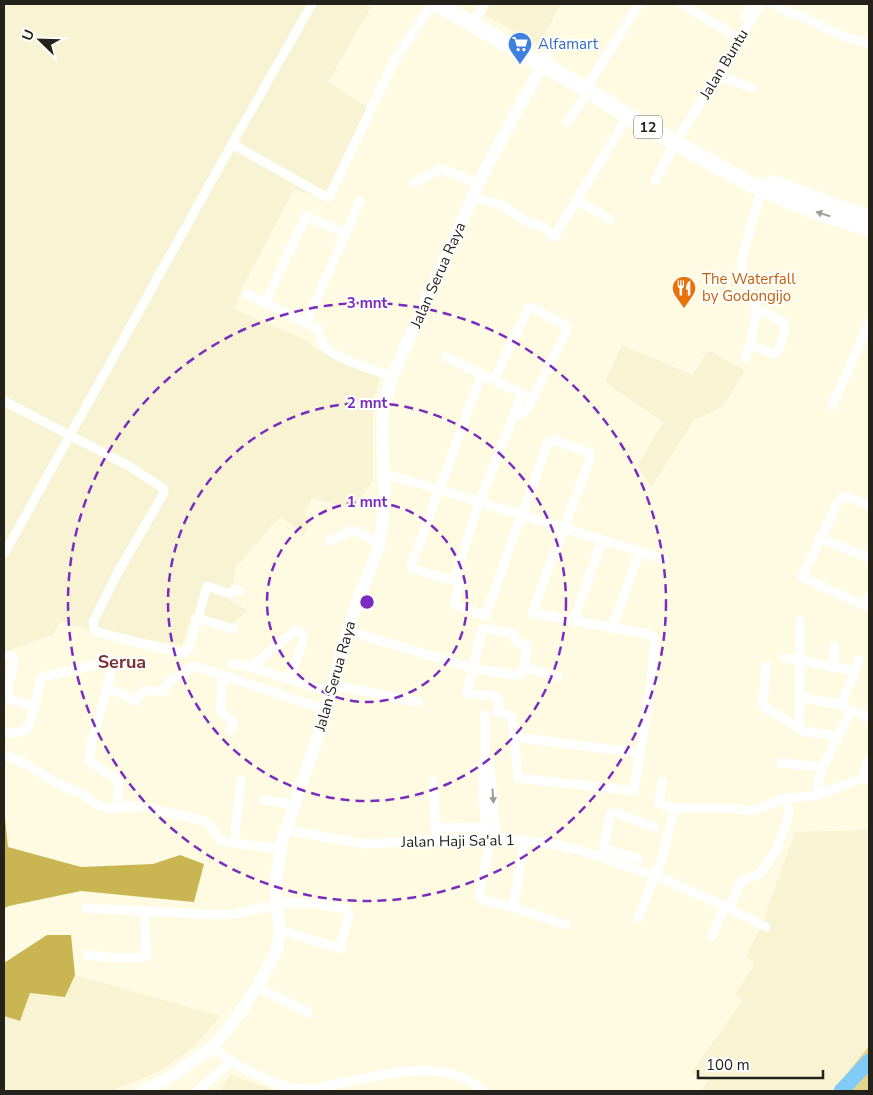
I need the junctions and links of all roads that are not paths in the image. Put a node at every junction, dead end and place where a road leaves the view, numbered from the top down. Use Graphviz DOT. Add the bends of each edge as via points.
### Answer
graph roads {
  1 [pos="312,4"];
  2 [pos="432,4"];
  3 [pos="437,4"];
  4 [pos="455,4"];
  5 [pos="639,4"];
  6 [pos="682,4"];
  7 [pos="753,4"];
  8 [pos="761,4"];
  9 [pos="773,4"];
  10 [pos="481,10"];
  11 [pos="746,17"];
  12 [pos="740,39"];
  13 [pos="869,44"];
  14 [pos="544,60"];
  15 [pos="718,76"];
  16 [pos="589,87"];
  17 [pos="753,88"];
  18 [pos="628,116"];
  19 [pos="568,122"];
  20 [pos="681,133"];
  21 [pos="232,144"];
  22 [pos="655,181"];
  23 [pos="412,183"];
  24 [pos="479,184"];
  25 [pos="762,189"];
  26 [pos="473,197"];
  27 [pos="576,200"];
  28 [pos="360,201"];
  29 [pos="610,219"];
  30 [pos="869,219"];
  31 [pos="346,234"];
  32 [pos="246,294"];
  33 [pos="266,303"];
  34 [pos="757,311"];
  35 [pos="306,323"];
  36 [pos="869,323"];
  37 [pos="750,346"];
  38 [pos="446,357"];
  39 [pos="745,358"];
  40 [pos="482,373"];
  41 [pos="392,377"];
  42 [pos="494,380"];
  43 [pos="522,394"];
  44 [pos="533,399"];
  45 [pos="4,401"];
  46 [pos="832,406"];
  47 [pos="513,417"];
  48 [pos="70,437"];
  49 [pos="384,474"];
  50 [pos="438,489"];
  51 [pos="479,503"];
  52 [pos="869,506"];
  53 [pos="521,515"];
  54 [pos="564,529"];
  55 [pos="820,538"];
  56 [pos="602,540"];
  57 [pos="330,541"];
  58 [pos="380,543"];
  59 [pos="640,551"];
  60 [pos="4,554"];
  61 [pos="664,558"];
  62 [pos="869,558"];
  63 [pos="454,581"];
  64 [pos="240,591"];
  65 [pos="869,598"];
  66 [pos="197,618"];
  67 [pos="574,620"];
  68 [pos="800,621"];
  69 [pos="612,627"];
  70 [pos="234,628"];
  71 [pos="348,631"];
  72 [pos="834,646"];
  73 [pos="186,652"];
  74 [pos="4,656"];
  75 [pos="784,658"];
  76 [pos="800,660"];
  77 [pos="859,660"];
  78 [pos="232,664"];
  79 [pos="191,666"];
  80 [pos="766,666"];
  81 [pos="251,667"];
  82 [pos="524,667"];
  83 [pos="832,667"];
  84 [pos="472,668"];
  85 [pos="854,671"];
  86 [pos="222,676"];
  87 [pos="558,678"];
  88 [pos="290,679"];
  89 [pos="107,689"];
  90 [pos="331,689"];
  91 [pos="800,697"];
  92 [pos="418,702"];
  93 [pos="841,706"];
  94 [pos="35,707"];
  95 [pos="327,710"];
  96 [pos="851,710"];
  97 [pos="485,715"];
  98 [pos="869,718"];
  99 [pos="799,729"];
  100 [pos="232,730"];
  101 [pos="4,734"];
  102 [pos="837,736"];
  103 [pos="515,737"];
  104 [pos="640,753"];
  105 [pos="4,755"];
  106 [pos="485,756"];
  107 [pos="869,760"];
  108 [pos="780,763"];
  109 [pos="823,767"];
  110 [pos="865,779"];
  111 [pos="241,780"];
  112 [pos="433,781"];
  113 [pos="662,781"];
  114 [pos="818,795"];
  115 [pos="786,798"];
  116 [pos="264,800"];
  117 [pos="294,805"];
  118 [pos="675,808"];
  119 [pos="117,809"];
  120 [pos="485,827"];
  121 [pos="656,827"];
  122 [pos="436,828"];
  123 [pos="285,830"];
  124 [pos="491,837"];
  125 [pos="436,839"];
  126 [pos="525,840"];
  127 [pos="234,842"];
  128 [pos="280,848"];
  129 [pos="604,848"];
  130 [pos="602,858"];
  131 [pos="639,859"];
  132 [pos="656,876"];
  133 [pos="276,903"];
  134 [pos="513,907"];
  135 [pos="727,907"];
  136 [pos="86,908"];
  137 [pos="145,911"];
  138 [pos="638,918"];
  139 [pos="566,925"];
  140 [pos="766,927"];
  141 [pos="280,930"];
  142 [pos="711,937"];
  143 [pos="88,955"];
  144 [pos="257,987"];
  145 [pos="308,1012"];
  146 [pos="213,1047"];
  147 [pos="231,1062"];
  148 [pos="142,1091"];
  149 [pos="198,1091"];
  150 [pos="484,1091"];
  1 -- 21 [label="street"];
  2 -- 21 [label="street" via="394,61 329,197"];
  3 -- 14 [label="highway, 12"];
  4 -- 10 [label="highway, 12"];
  5 -- 16 [label="street"];
  6 -- 12 [label="street"];
  7 -- 11 [label="street"];
  8 -- 12 [label="street, Jalan Buntu"];
  9 -- 13 [label="street"];
  10 -- 14 [label="highway, 12"];
  12 -- 15 [label="street, Jalan Buntu"];
  14 -- 16 [label="highway, 12"];
  14 -- 24 [label="main road, Jalan Serua Raya"];
  15 -- 17 [label="street"];
  15 -- 20 [label="street, Jalan Buntu"];
  16 -- 18 [label="highway, 12"];
  16 -- 19 [label="street"];
  16 -- 20 [label="highway, 12"];
  18 -- 20 [label="highway, 12"];
  18 -- 27 [label="street"];
  20 -- 22 [label="street, Jalan Buntu"];
  20 -- 25 [label="highway, 12" via="730,173"];
  20 -- 30 [label="highway, 12" via="734,166"];
  21 -- 48 [label="street"];
  23 -- 24 [label="street" via="442,169"];
  24 -- 26 [label="main road, Jalan Serua Raya"];
  30 -- 25 [label="highway, 12, one-way" via="811,210"];
  25 -- 34 [label="street" via="742,257 742,268"];
  26 -- 27 [label="street" via="501,205 533,225 545,227 554,237"];
  26 -- 41 [label="main road, Jalan Serua Raya"];
  27 -- 29 [label="street"];
  28 -- 31 [label="street"];
  31 -- 33 [label="street" via="306,216"];
  31 -- 35 [label="street"];
  32 -- 33 [label="street"];
  33 -- 35 [label="street"];
  34 -- 37 [label="street"];
  34 -- 37 [label="street" via="784,323 785,329 774,354"];
  35 -- 41 [label="street" via="319,331 328,350"];
  36 -- 46 [label="street"];
  37 -- 39 [label="street"];
  38 -- 40 [label="street"];
  40 -- 42 [label="street"];
  40 -- 50 [label="street"];
  41 -- 49 [label="main road, Jalan Serua Raya" via="383,412"];
  42 -- 43 [label="street"];
  42 -- 44 [label="street" via="529,307 533,308 568,328"];
  43 -- 44 [label="street"];
  43 -- 47 [label="street"];
  44 -- 47 [label="street" via="524,413"];
  45 -- 48 [label="street"];
  47 -- 51 [label="street"];
  48 -- 60 [label="street"];
  48 -- 73 [label="street" via="129,466 158,484 164,493 110,588 93,622 94,628 110,636"];
  49 -- 50 [label="street"];
  49 -- 58 [label="main road, Jalan Serua Raya" via="385,510"];
  50 -- 51 [label="street"];
  50 -- 63 [label="street" via="411,566"];
  51 -- 53 [label="street"];
  51 -- 63 [label="street"];
  52 -- 55 [label="street" via="843,497"];
  53 -- 54 [label="street"];
  53 -- 54 [label="street" via="548,443 554,440 591,454"];
  53 -- 63 [label="street" via="485,616 454,604 459,584"];
  54 -- 56 [label="street"];
  54 -- 67 [label="street" via="532,613"];
  55 -- 62 [label="street"];
  55 -- 65 [label="street" via="802,577 866,606"];
  56 -- 59 [label="street"];
  56 -- 67 [label="street"];
  57 -- 58 [label="street" via="352,530"];
  58 -- 71 [label="main road, Jalan Serua Raya"];
  59 -- 61 [label="street"];
  59 -- 69 [label="street"];
  64 -- 66 [label="street" via="234,589 230,594 207,586"];
  66 -- 70 [label="street"];
  66 -- 73 [label="street"];
  67 -- 69 [label="street"];
  68 -- 76 [label="street"];
  69 -- 104 [label="street" via="650,635 655,641"];
  71 -- 84 [label="street"];
  71 -- 90 [label="main road, Jalan Serua Raya"];
  72 -- 83 [label="street"];
  73 -- 79 [label="street"];
  74 -- 94 [label="street" via="12,656 14,660 8,691 10,699"];
  75 -- 76 [label="street"];
  76 -- 83 [label="street"];
  76 -- 91 [label="street"];
  77 -- 85 [label="street"];
  78 -- 81 [label="street"];
  79 -- 86 [label="street"];
  79 -- 89 [label="street" via="184,674 171,680 162,692 145,690 135,701"];
  80 -- 99 [label="street" via="762,706"];
  81 -- 88 [label="street"];
  81 -- 88 [label="street" via="296,630 303,634 303,641"];
  82 -- 84 [label="street" via="521,674 516,675"];
  82 -- 84 [label="street" via="526,645 516,642 514,634 484,628"];
  82 -- 87 [label="street"];
  83 -- 85 [label="street"];
  84 -- 103 [label="street" via="468,693 497,696 497,712 512,717"];
  85 -- 93 [label="street"];
  86 -- 95 [label="street"];
  86 -- 100 [label="street" via="220,710 232,721"];
  88 -- 90 [label="street"];
  89 -- 94 [label="street" via="113,667 110,664 42,676"];
  89 -- 119 [label="street" via="89,761 119,781"];
  90 -- 92 [label="street"];
  90 -- 95 [label="main road, Jalan Serua Raya"];
  91 -- 93 [label="street"];
  91 -- 99 [label="street"];
  93 -- 96 [label="street"];
  94 -- 101 [label="street" via="24,731"];
  95 -- 117 [label="main road, Jalan Serua Raya"];
  96 -- 98 [label="street"];
  96 -- 102 [label="street"];
  97 -- 106 [label="street"];
  99 -- 102 [label="street"];
  102 -- 109 [label="street"];
  103 -- 104 [label="street"];
  103 -- 104 [label="street" via="518,778 634,791"];
  105 -- 119 [label="street" via="83,794 97,805"];
  106 -- 120 [label="street" via="482,769"];
  106 -- 124 [label="street, one-way" via="490,768"];
  107 -- 110 [label="street"];
  108 -- 109 [label="street"];
  109 -- 114 [label="street" via="818,779"];
  110 -- 114 [label="street"];
  111 -- 127 [label="street"];
  112 -- 122 [label="street"];
  113 -- 118 [label="street" via="658,804"];
  114 -- 115 [label="street"];
  115 -- 118 [label="street" via="754,811"];
  115 -- 135 [label="street" via="788,819 775,852 760,874 741,882"];
  116 -- 117 [label="street"];
  117 -- 123 [label="main road, Jalan Serua Raya"];
  118 -- 132 [label="street"];
  119 -- 127 [label="street" via="137,806 201,820 211,825 220,840"];
  120 -- 122 [label="street"];
  120 -- 124 [label="street"];
  121 -- 129 [label="street" via="612,812"];
  122 -- 125 [label="street"];
  123 -- 125 [label="street, Jalan Haji Sa'al 1" via="365,844"];
  123 -- 128 [label="main road, Jalan Serua Raya"];
  124 -- 125 [label="street, Jalan Haji Sa'al 1"];
  124 -- 126 [label="street, Jalan Haji Sa'al 1"];
  124 -- 134 [label="street" via="480,896 489,902"];
  126 -- 130 [label="street, Jalan Haji Sa'al 1" via="558,845"];
  126 -- 134 [label="street"];
  127 -- 128 [label="street"];
  128 -- 133 [label="main road, Jalan Serua Raya"];
  129 -- 130 [label="street"];
  129 -- 131 [label="street"];
  130 -- 132 [label="street, Jalan Haji Sa'al 1"];
  132 -- 135 [label="street, Jalan Haji Sa'al 1"];
  132 -- 138 [label="street"];
  133 -- 137 [label="street" via="227,914"];
  133 -- 141 [label="main road, Jalan Serua Raya"];
  133 -- 141 [label="street" via="347,909 349,918 341,948"];
  134 -- 139 [label="street"];
  135 -- 140 [label="street, Jalan Haji Sa'al 1"];
  135 -- 142 [label="street"];
  136 -- 137 [label="street"];
  137 -- 143 [label="street" via="146,957"];
  141 -- 144 [label="main road, Jalan Serua Raya" via="277,950"];
  144 -- 145 [label="street"];
  144 -- 146 [label="main road, Jalan Serua Raya"];
  146 -- 147 [label="street"];
  146 -- 148 [label="main road, Jalan Serua Raya" via="164,1081"];
  147 -- 149 [label="street"];
  147 -- 150 [label="street" via="268,1080 298,1089 428,1070 464,1078"];
}
